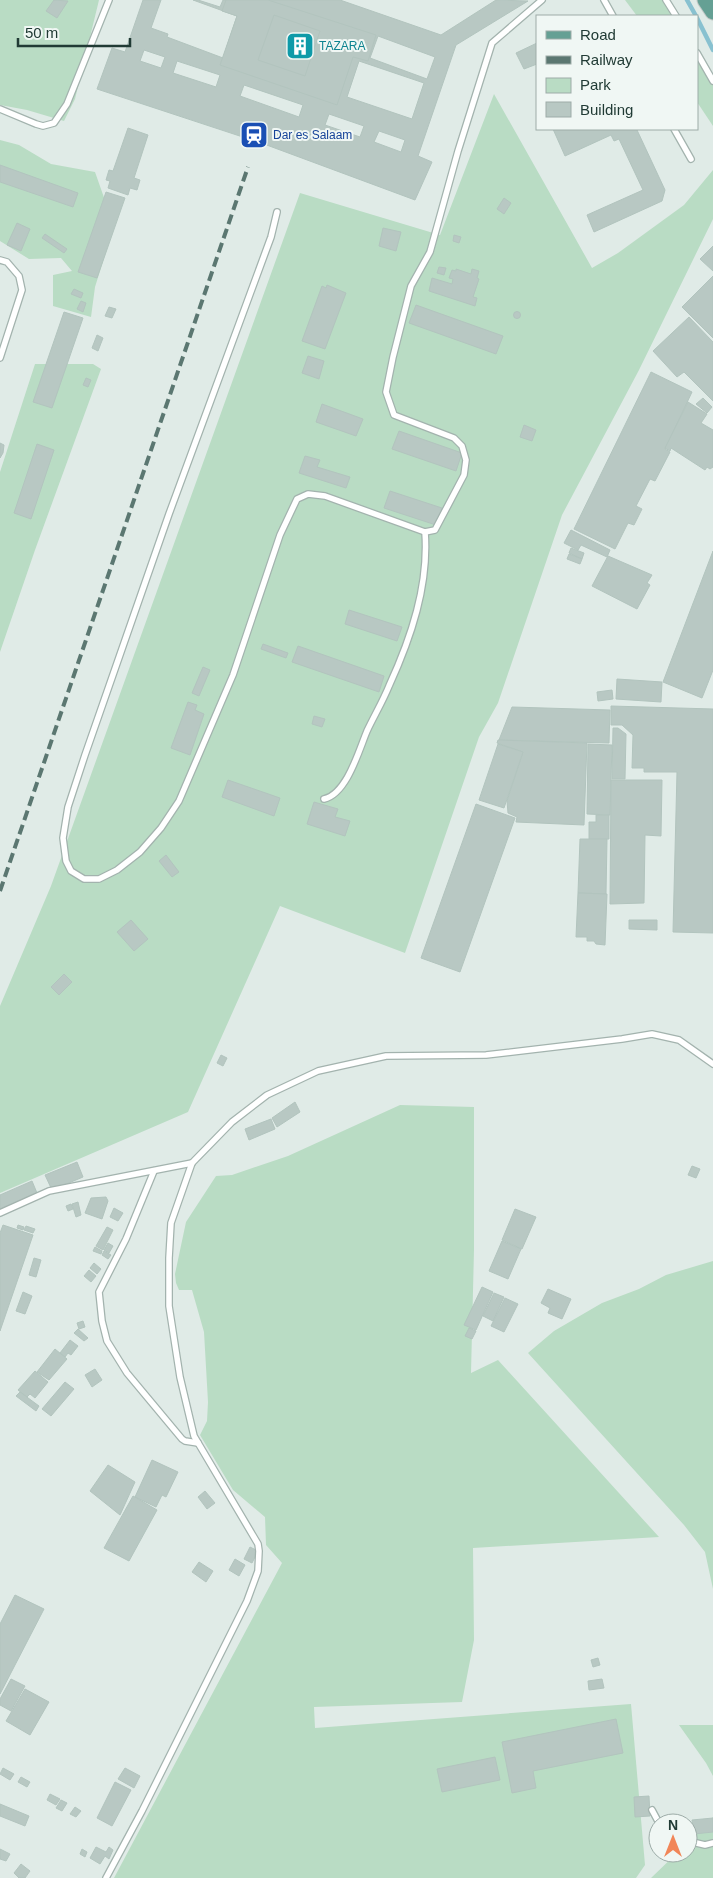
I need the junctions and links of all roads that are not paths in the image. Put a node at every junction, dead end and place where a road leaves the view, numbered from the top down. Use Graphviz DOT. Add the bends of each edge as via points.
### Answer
graph roads {
  1 [pos="109,0"];
  2 [pos="542,0"];
  3 [pos="604,0"];
  4 [pos="666,0"];
  5 [pos="705,0"];
  6 [pos="713,12"];
  7 [pos="612,15"];
  8 [pos="675,15"];
  9 [pos="698,55"];
  10 [pos="713,81"];
  11 [pos="0,109"];
  12 [pos="675,130"];
  13 [pos="691,159"];
  14 [pos="277,212"];
  15 [pos="0,260"];
  16 [pos="0,358"];
  17 [pos="425,532"];
  18 [pos="324,799"];
  19 [pos="713,1064"];
  20 [pos="192,1163"];
  21 [pos="154,1171"];
  22 [pos="0,1212"];
  23 [pos="198,1443"];
  24 [pos="652,1810"];
  25 [pos="654,1813"];
  26 [pos="698,1843"];
  27 [pos="713,1843"];
  28 [pos="106,1878"];
  1 -- 11 [label="lane" via="67,104 54,123 43,126"];
  2 -- 17 [label="lane" via="492,43 430,252 411,286 393,357 386,392 394,415 454,438 462,446 466,460 464,475 435,530"];
  3 -- 7 [label="lane"];
  4 -- 8 [label="lane"];
  5 -- 6 [label="main road"];
  9 -- 10 [label="lane"];
  12 -- 13 [label="lane"];
  14 -- 17 [label="lane" via="271,237 169,514 71,798 63,838 66,861 71,871 84,879 99,879 117,870 140,852 179,801 233,675 280,535 297,499 308,494 325,496"];
  15 -- 16 [label="lane" via="7,262 19,276 22,290"];
  17 -- 18 [label="lane" via="424,575 402,656 356,763 340,787"];
  19 -- 20 [label="lane" via="679,1040 652,1034 486,1055 386,1056 318,1071 267,1095 232,1122"];
  20 -- 21 [label="lane"];
  20 -- 23 [label="lane" via="171,1223 169,1306 180,1377"];
  21 -- 22 [label="lane" via="49,1192"];
  21 -- 23 [label="lane" via="126,1239 99,1292 102,1320 107,1341 127,1373 182,1439"];
  23 -- 28 [label="lane" via="258,1544 258,1571 254,1586"];
  24 -- 25 [label="lane"];
  26 -- 27 [label="lane"];
}
